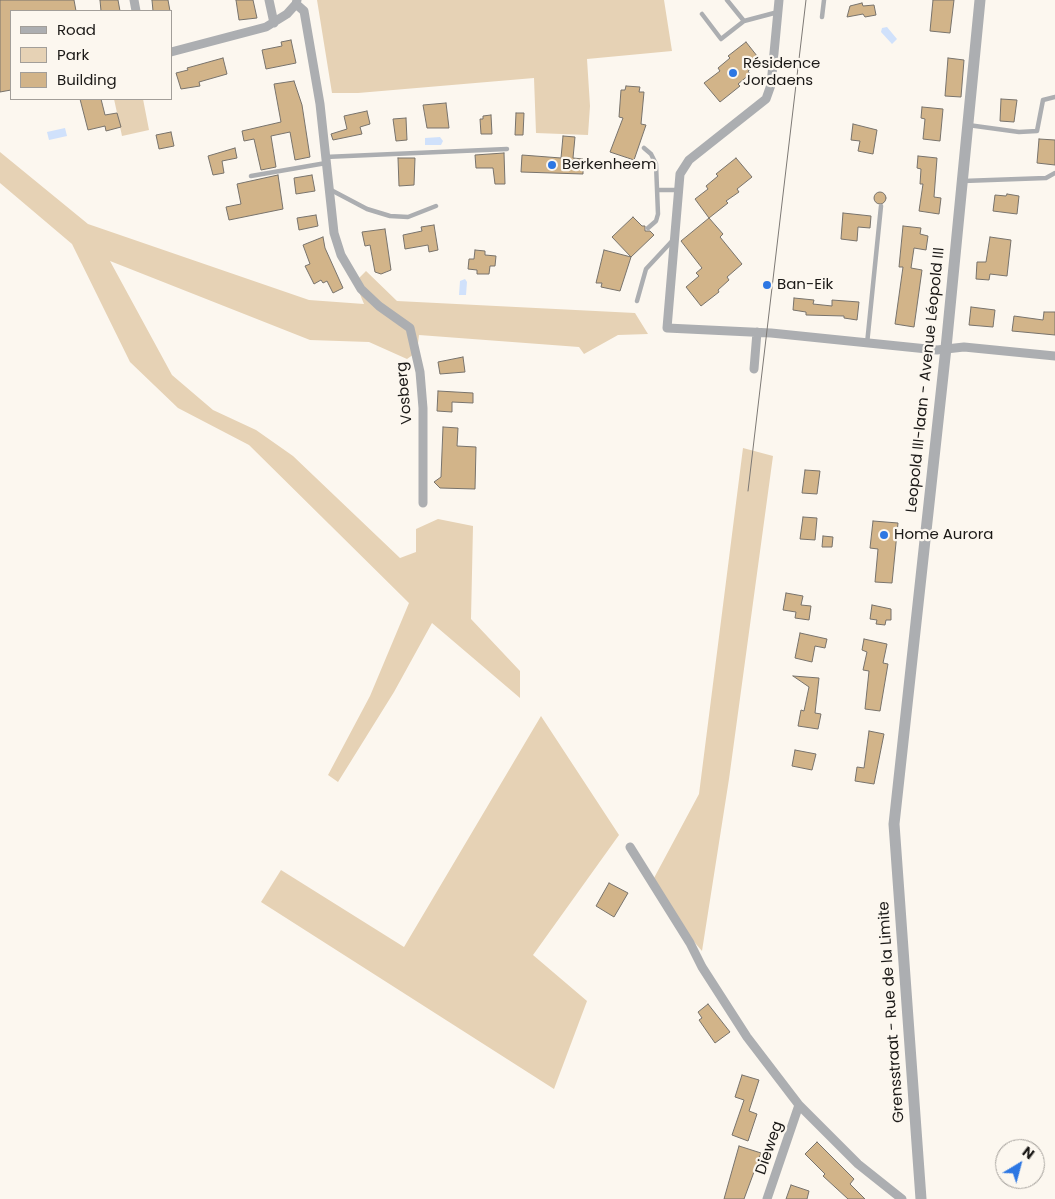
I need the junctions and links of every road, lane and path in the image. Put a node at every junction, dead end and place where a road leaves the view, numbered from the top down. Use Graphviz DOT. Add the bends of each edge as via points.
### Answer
graph roads {
  1 [pos="269,0"];
  2 [pos="727,0"];
  3 [pos="780,0"];
  4 [pos="824,0"];
  5 [pos="980,0"];
  6 [pos="296,2"];
  7 [pos="778,12"];
  8 [pos="702,14"];
  9 [pos="822,17"];
  10 [pos="744,21"];
  11 [pos="274,23"];
  12 [pos="172,52"];
  13 [pos="1055,97"];
  14 [pos="968,125"];
  15 [pos="644,148"];
  16 [pos="507,149"];
  17 [pos="326,160"];
  18 [pos="1055,173"];
  19 [pos="251,176"];
  20 [pos="962,181"];
  21 [pos="328,189"];
  22 [pos="658,190"];
  23 [pos="678,190"];
  24 [pos="436,206"];
  25 [pos="881,206"];
  26 [pos="648,228"];
  27 [pos="674,239"];
  28 [pos="637,301"];
  29 [pos="757,332"];
  30 [pos="867,344"];
  31 [pos="946,348"];
  32 [pos="1055,356"];
  33 [pos="754,369"];
  34 [pos="423,502"];
  35 [pos="894,824"];
  36 [pos="630,847"];
  37 [pos="799,1105"];
  38 [pos="767,1199"];
  39 [pos="902,1199"];
  40 [pos="921,1199"];
  1 -- 11 [label="street"];
  2 -- 10 [label="lane"];
  3 -- 7 [label="street"];
  4 -- 9 [label="lane"];
  5 -- 14 [label="street, Leopold III-laan - Avenue Léopold III"];
  6 -- 11 [label="street"];
  6 -- 17 [label="street, Vosberg" via="304,11"];
  7 -- 10 [label="lane"];
  7 -- 23 [label="street" via="771,85 766,99 689,160 680,174"];
  8 -- 10 [label="lane" via="721,38"];
  11 -- 12 [label="street"];
  13 -- 14 [label="lane" via="1043,100 1037,131 1019,132"];
  14 -- 20 [label="street, Leopold III-laan - Avenue Léopold III"];
  15 -- 22 [label="lane" via="656,164"];
  16 -- 17 [label="lane"];
  17 -- 19 [label="lane"];
  17 -- 21 [label="street, Vosberg"];
  18 -- 20 [label="lane" via="1046,178"];
  20 -- 31 [label="street, Leopold III-laan - Avenue Léopold III"];
  21 -- 24 [label="lane" via="367,209 390,216 408,217"];
  21 -- 34 [label="street, Vosberg" via="334,233 349,271 361,289 379,306 410,328 421,381"];
  22 -- 23 [label="lane"];
  22 -- 26 [label="lane" via="658,214"];
  23 -- 27 [label="street"];
  25 -- 30 [label="lane"];
  27 -- 28 [label="lane" via="646,268"];
  27 -- 29 [label="street" via="667,328"];
  29 -- 30 [label="street"];
  29 -- 33 [label="street"];
  30 -- 31 [label="street"];
  31 -- 32 [label="street"];
  31 -- 35 [label="street, Leopold III-laan - Avenue Léopold III"];
  35 -- 40 [label="street, Grensstraat - Rue de la Limite"];
  36 -- 37 [label="street" via="747,1037"];
  37 -- 38 [label="street, Dieweg"];
  37 -- 39 [label="street" via="858,1164"];
}
